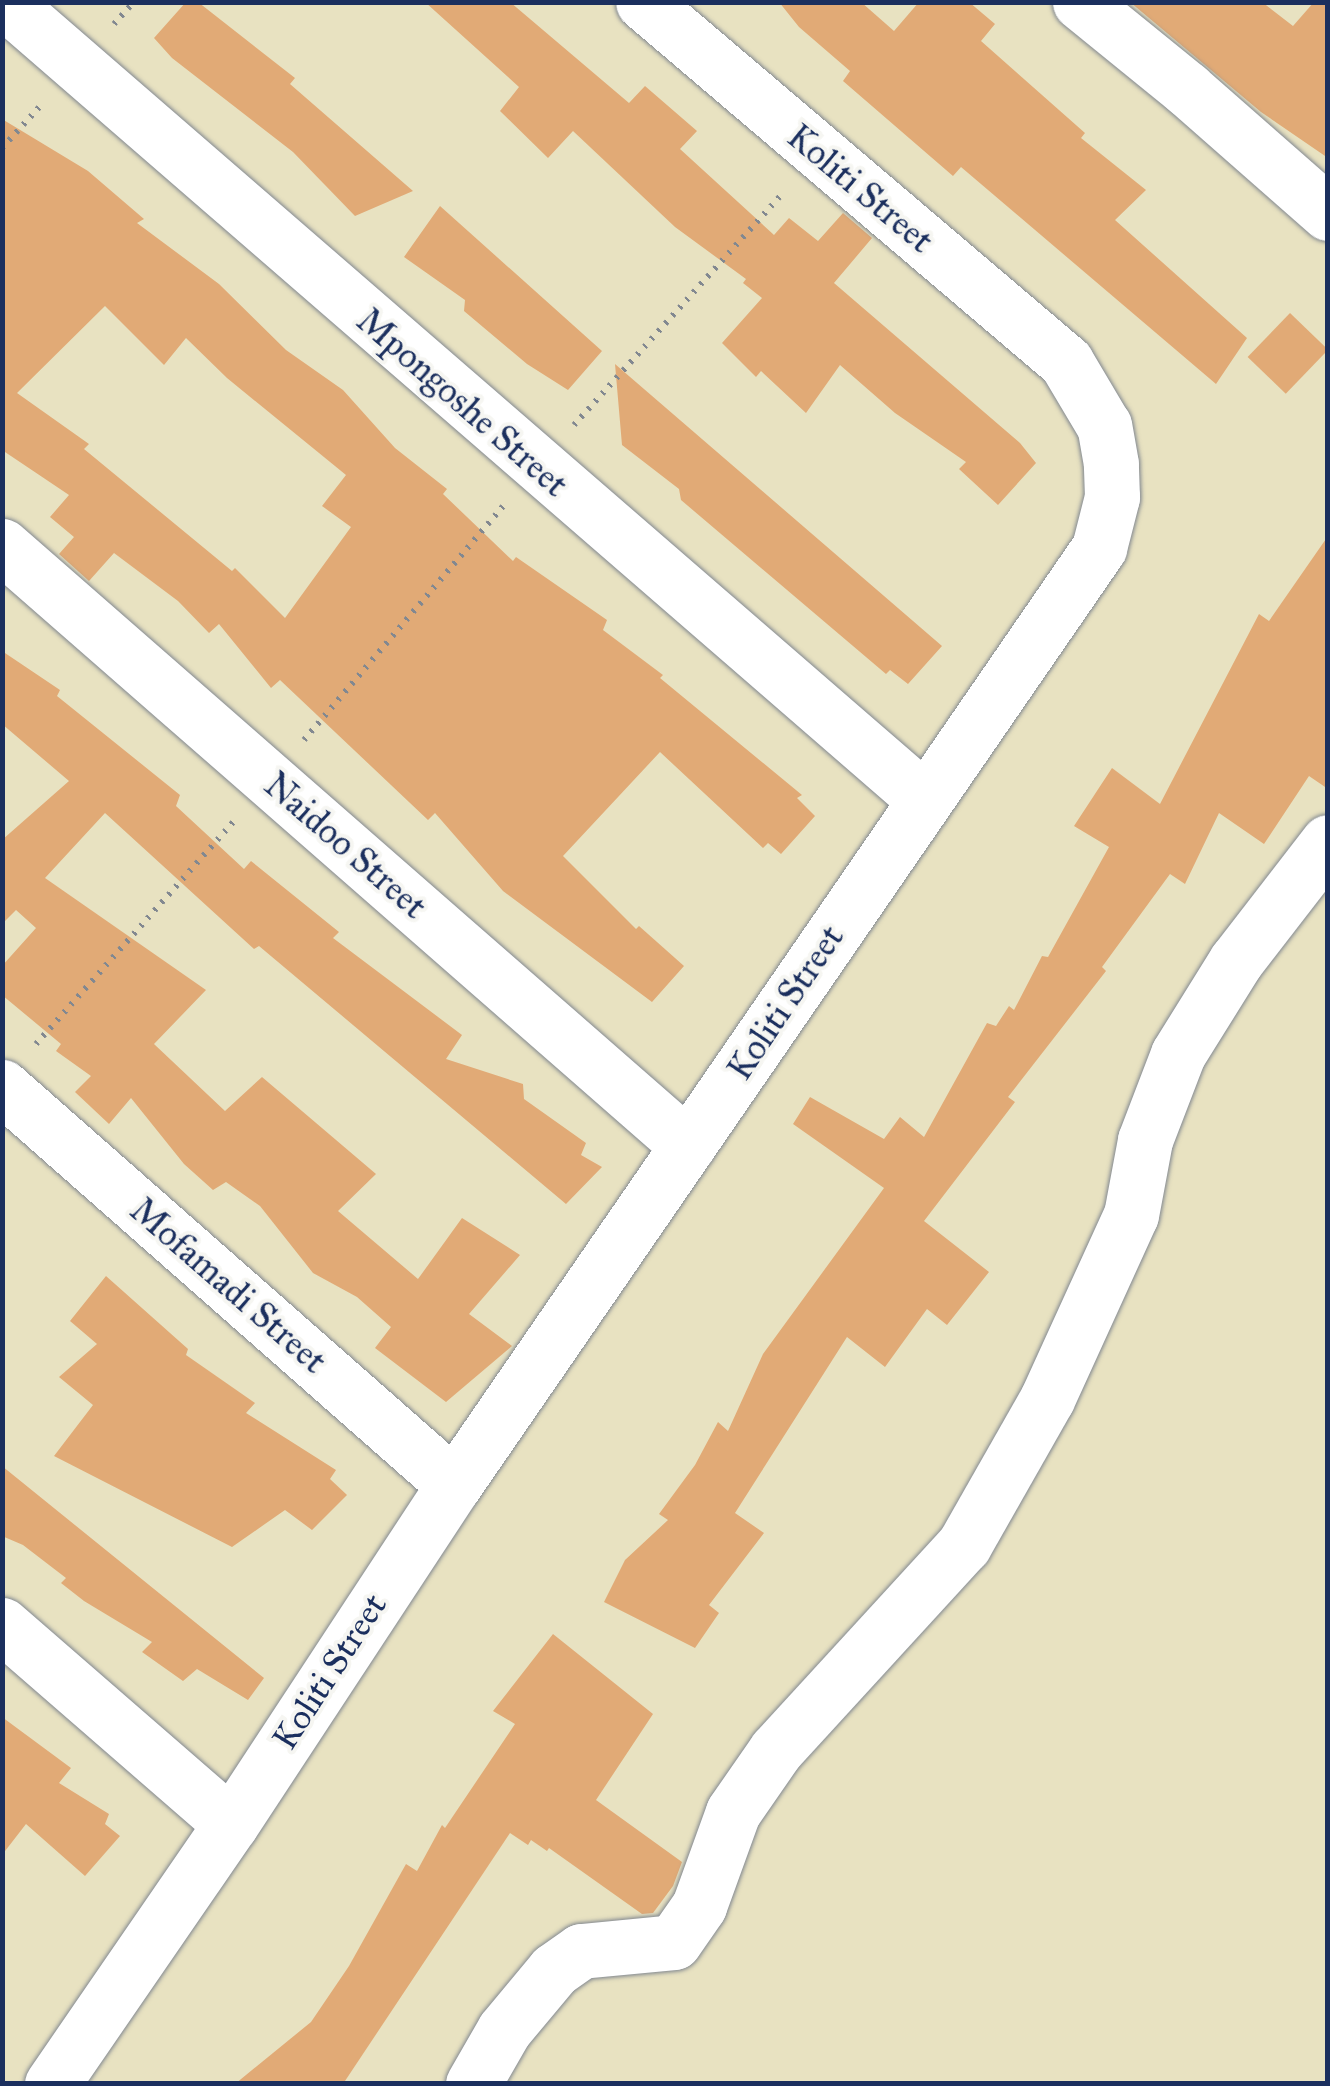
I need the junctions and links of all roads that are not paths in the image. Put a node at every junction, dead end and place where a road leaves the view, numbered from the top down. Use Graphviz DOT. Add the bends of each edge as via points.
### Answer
graph roads {
  1 [pos="5,2"];
  2 [pos="643,2"];
  3 [pos="1080,2"];
  4 [pos="1328,213"];
  5 [pos="2,546"];
  6 [pos="924,799"];
  7 [pos="1328,842"];
  8 [pos="15,1070"];
  9 [pos="688,1146"];
  10 [pos="454,1484"];
  11 [pos="2,1626"];
  12 [pos="230,1824"];
  13 [pos="52,2084"];
  14 [pos="473,2084"];
  1 -- 6 [label="street, Mpongoshe Street"];
  2 -- 6 [label="street, Koliti Street" via="1066,362 1104,426 1112,497 1099,548"];
  3 -- 4 [label="street"];
  5 -- 9 [label="street, Naidoo Street"];
  6 -- 9 [label="street, Koliti Street"];
  7 -- 14 [label="street" via="1236,961 1178,1054 1145,1140 1132,1215 1046,1399 964,1545 776,1750 734,1812 699,1906 674,1942 581,1951 554,1970 504,2030"];
  8 -- 10 [label="street, Mofamadi Street"];
  9 -- 10 [label="street, Koliti Street"];
  10 -- 12 [label="street, Koliti Street"];
  11 -- 12 [label="street"];
  12 -- 13 [label="street, Koliti Street"];
}
